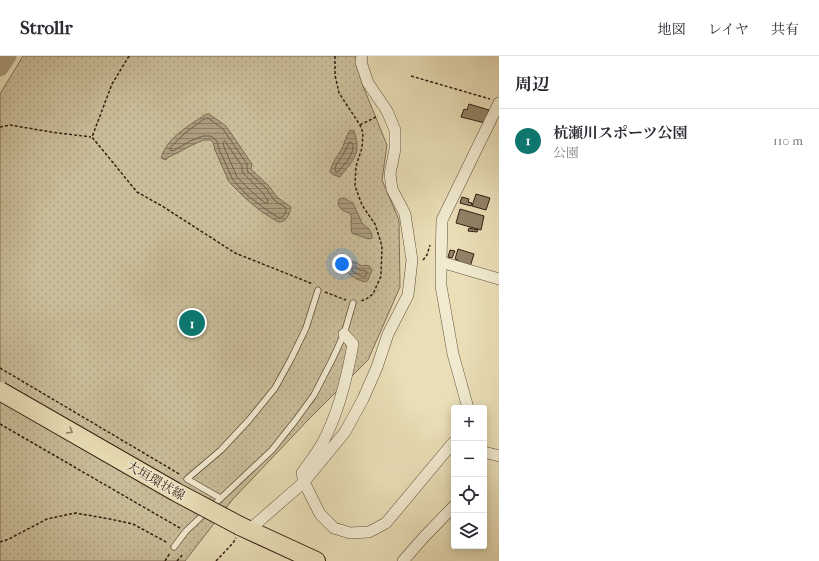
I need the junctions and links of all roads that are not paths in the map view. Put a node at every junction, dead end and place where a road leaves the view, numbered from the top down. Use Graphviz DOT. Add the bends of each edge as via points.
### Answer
graph roads {
  1 [pos="362,56"];
  2 [pos="495,101"];
  3 [pos="441,262"];
  4 [pos="499,279"];
  5 [pos="318,290"];
  6 [pos="353,303"];
  7 [pos="344,334"];
  8 [pos="0,391"];
  9 [pos="0,404"];
  10 [pos="467,405"];
  11 [pos="451,445"];
  12 [pos="487,453"];
  13 [pos="499,456"];
  14 [pos="304,482"];
  15 [pos="220,498"];
  16 [pos="451,509"];
  17 [pos="239,532"];
  18 [pos="174,547"];
  19 [pos="289,561"];
  20 [pos="316,561"];
  21 [pos="403,561"];
  1 -- 14 [label="street" via="361,62 368,83 387,111 395,130 395,149 390,174 392,189 405,214 412,260 408,295 388,334 364,399 353,419"];
  2 -- 3 [label="street" via="442,220"];
  3 -- 4 [label="street"];
  3 -- 10 [label="street" via="441,286 453,354"];
  5 -- 15 [label="lane" via="306,328 275,388 221,450 187,479"];
  6 -- 7 [label="lane"];
  7 -- 14 [label="street" via="353,344 350,364 338,408 323,442 302,473"];
  7 -- 15 [label="lane" via="314,395 295,421 272,450"];
  8 -- 17 [label="main road, 大垣環状線, one-way, bridge" via="176,492"];
  9 -- 17 [label="main road, 大垣環状線" via="168,502"];
  11 -- 14 [label="street" via="386,523 369,532 350,533 334,528 320,514"];
  12 -- 13 [label="street"];
  14 -- 17 [label="street"];
  15 -- 18 [label="lane" via="186,531"];
  16 -- 21 [label="street"];
  17 -- 19 [label="main road, 大垣環状線"];
  17 -- 20 [label="main road, 大垣環状線"];
}
